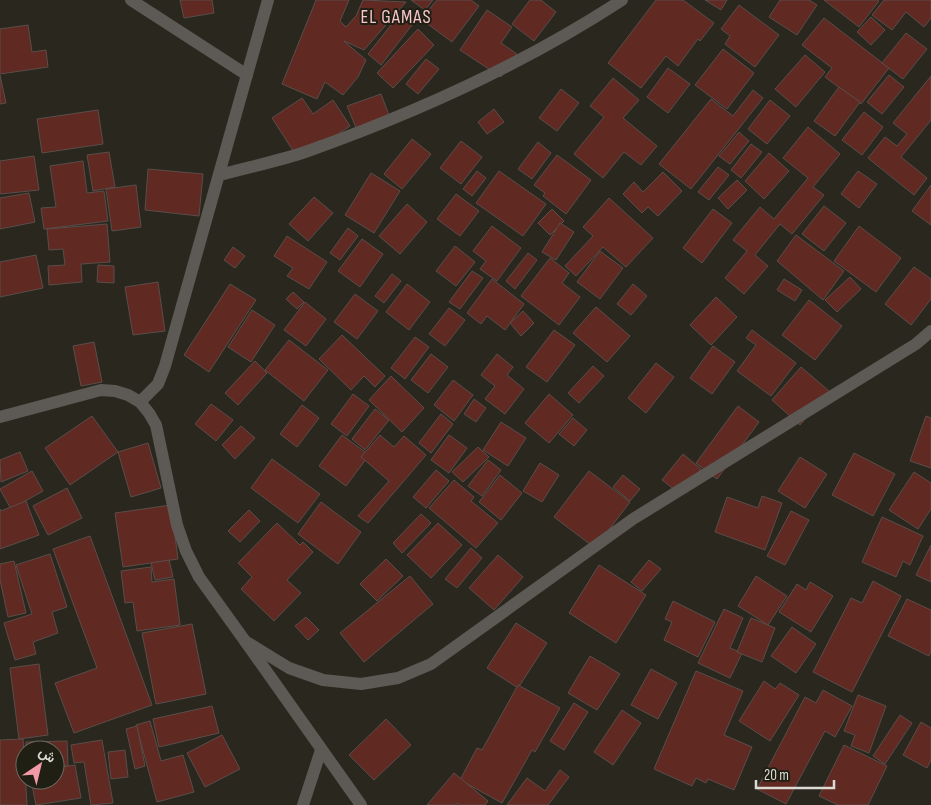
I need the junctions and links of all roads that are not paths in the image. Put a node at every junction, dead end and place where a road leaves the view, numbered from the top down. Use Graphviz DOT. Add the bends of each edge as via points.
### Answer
graph roads {
  1 [pos="131,0"];
  2 [pos="268,0"];
  3 [pos="622,0"];
  4 [pos="247,75"];
  5 [pos="220,175"];
  6 [pos="931,332"];
  7 [pos="140,402"];
  8 [pos="0,417"];
  9 [pos="245,641"];
  10 [pos="321,750"];
  11 [pos="302,805"];
  12 [pos="361,805"];
  1 -- 4 [label="street"];
  2 -- 4 [label="street"];
  3 -- 5 [label="street" via="514,64 448,96 307,151"];
  4 -- 5 [label="street"];
  5 -- 7 [label="street" via="165,366 158,384"];
  6 -- 9 [label="street" via="633,518 431,664 398,678 361,684 323,680 289,668"];
  7 -- 8 [label="street" via="115,391 101,390"];
  7 -- 9 [label="street" via="156,425 177,525 186,551 199,577"];
  9 -- 10 [label="street"];
  10 -- 11 [label="street"];
  10 -- 12 [label="street"];
}
